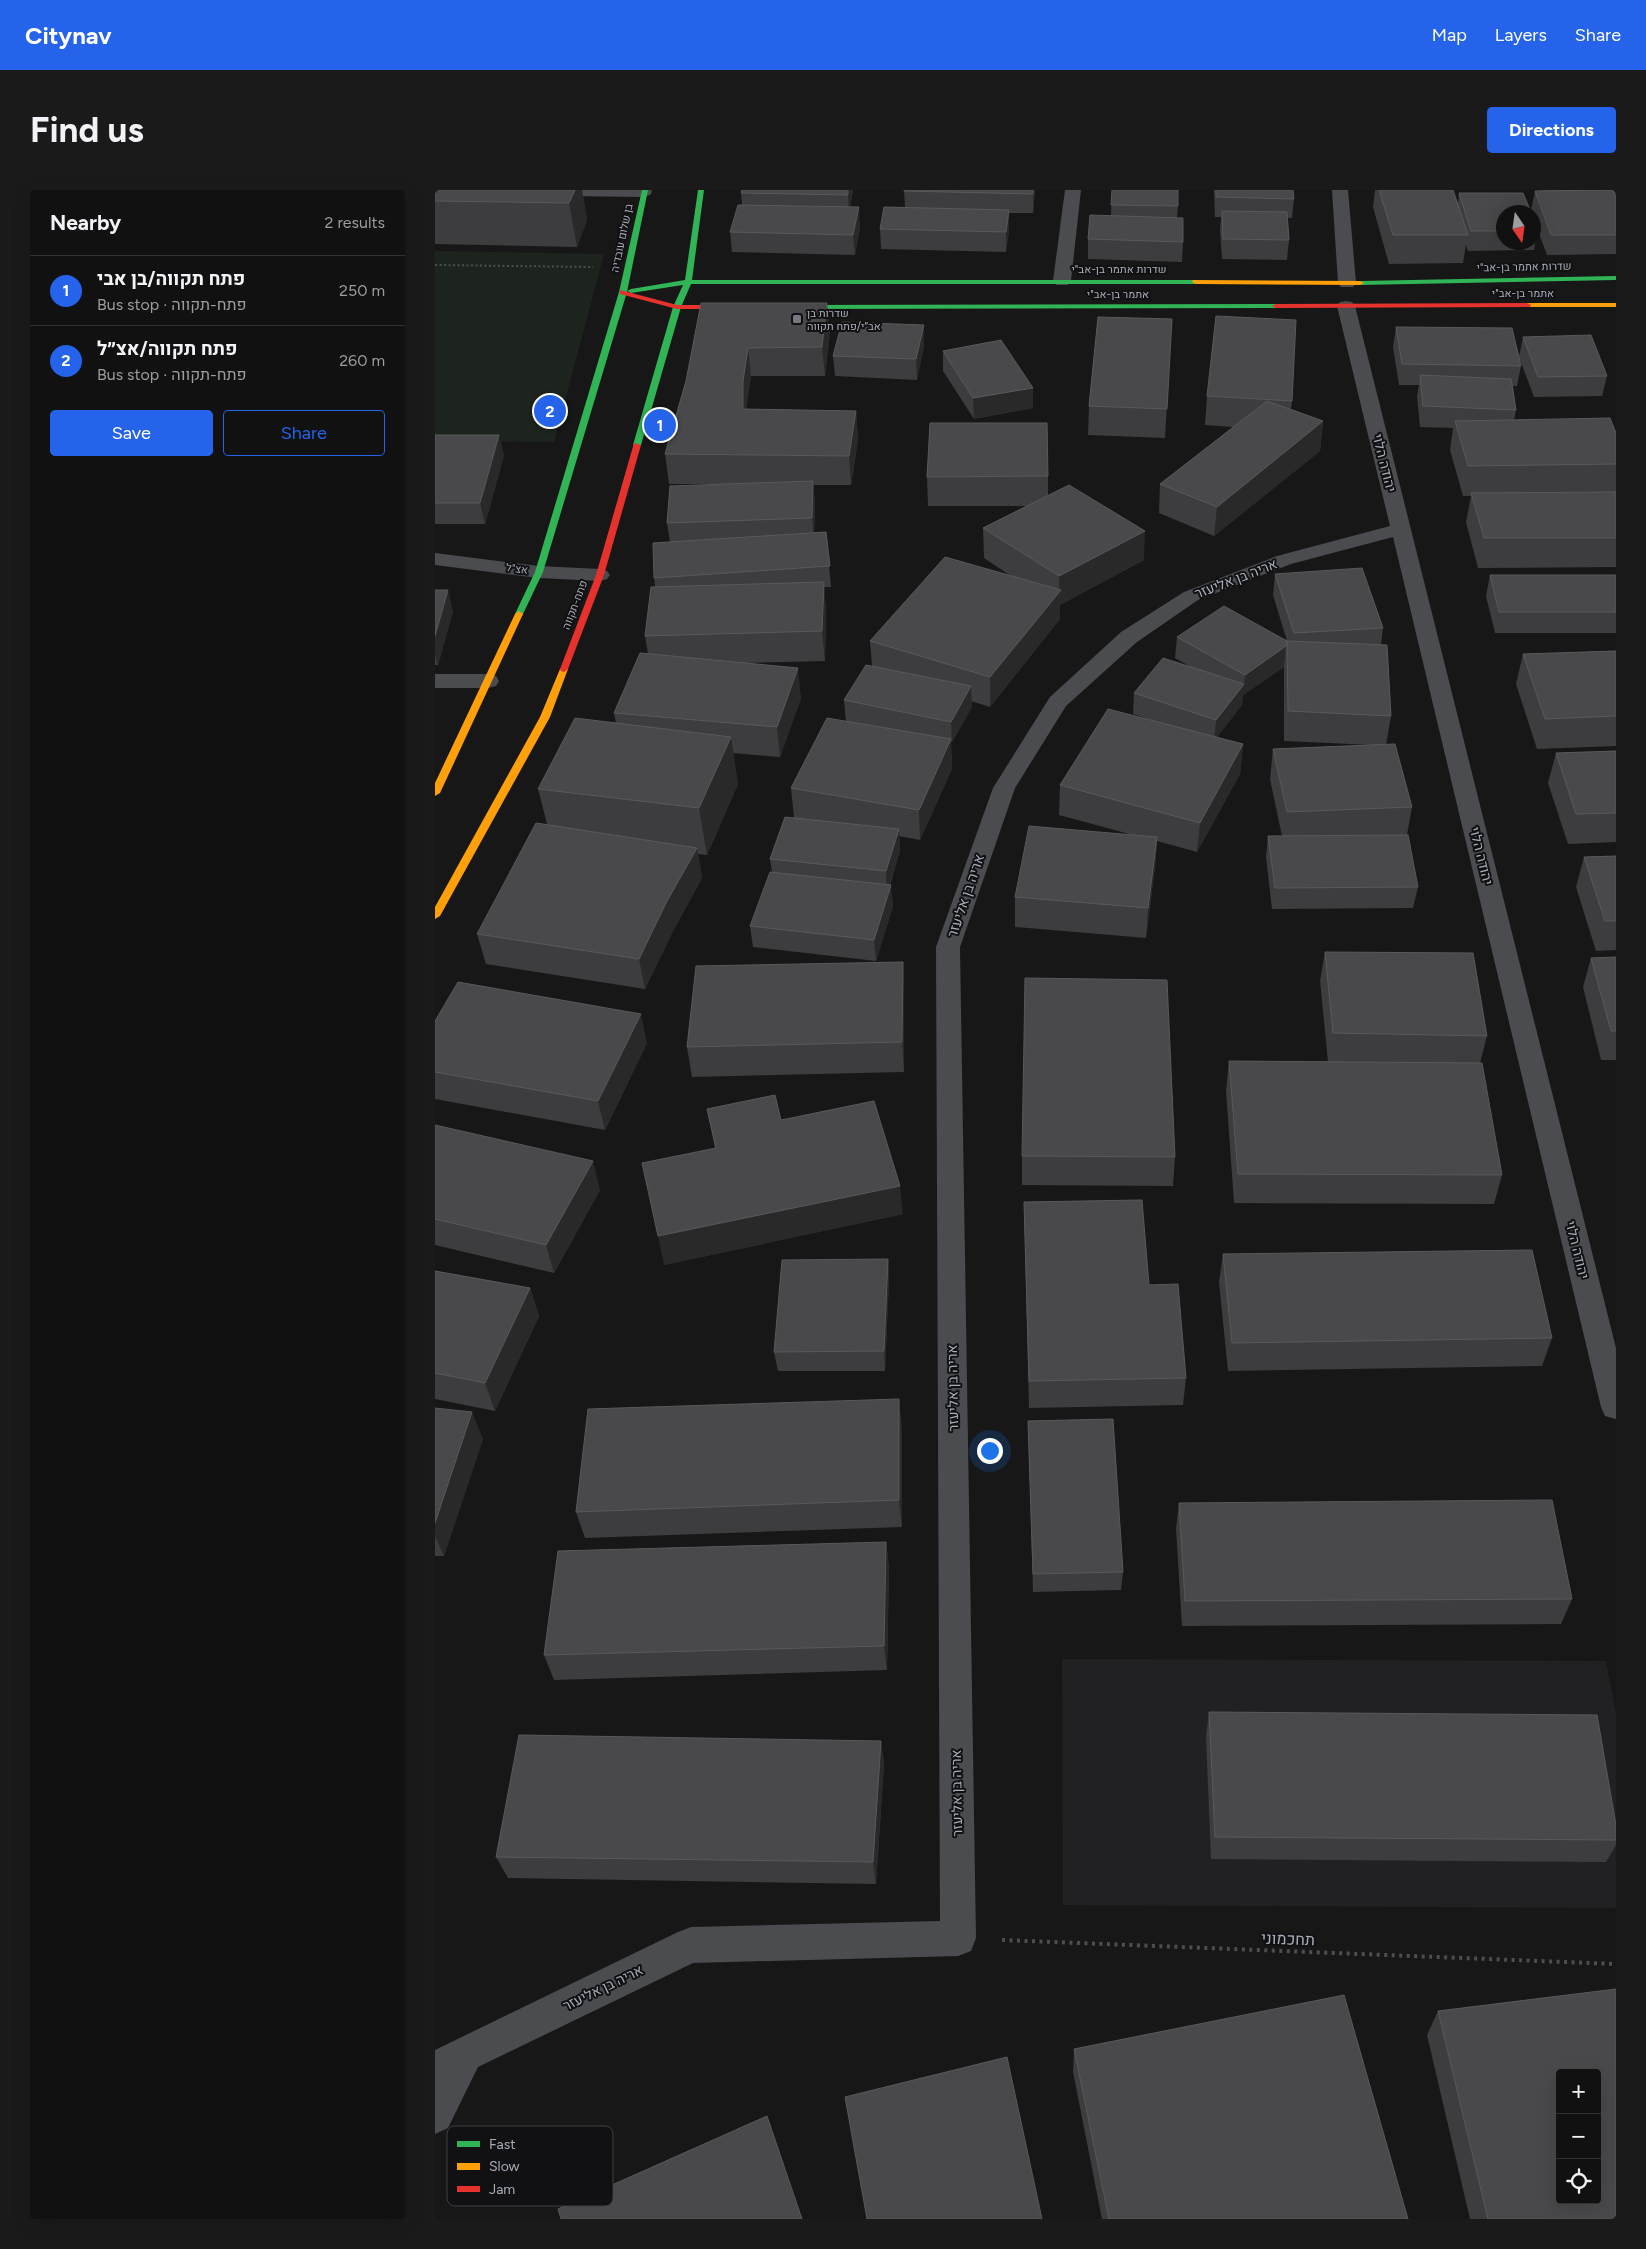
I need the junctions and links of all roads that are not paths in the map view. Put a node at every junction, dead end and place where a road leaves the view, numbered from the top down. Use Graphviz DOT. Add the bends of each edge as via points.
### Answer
graph roads {
  1 [pos="490,190"];
  2 [pos="701,190"];
  3 [pos="1073,190"];
  4 [pos="1340,190"];
  5 [pos="645,191"];
  6 [pos="1616,278"];
  7 [pos="1062,281"];
  8 [pos="688,282"];
  9 [pos="1347,283"];
  10 [pos="623,292"];
  11 [pos="1616,305"];
  12 [pos="1346,306"];
  13 [pos="747,307"];
  14 [pos="777,307"];
  15 [pos="677,308"];
  16 [pos="1400,529"];
  17 [pos="435,559"];
  18 [pos="539,572"];
  19 [pos="600,575"];
  20 [pos="435,681"];
  21 [pos="488,681"];
  22 [pos="435,793"];
  23 [pos="435,916"];
  24 [pos="1616,1407"];
  25 [pos="450,2062"];
  26 [pos="435,2115"];
  1 -- 5 [label="street"];
  2 -- 8 [label="main road"];
  3 -- 7 [label="street"];
  4 -- 9 [label="street"];
  5 -- 10 [label="main road, בן שלום עובדיה"];
  6 -- 9 [label="main road, שדרות אתמר בן-אב\"י"];
  7 -- 8 [label="main road, שדרות אתמר בן-אב\"י"];
  7 -- 9 [label="main road, שדרות אתמר בן-אב\"י"];
  8 -- 10 [label="main road, שדרות אתמר בן-אב\"י"];
  8 -- 15 [label="main road, פתח-תקווה"];
  10 -- 15 [label="main road"];
  10 -- 18 [label="main road"];
  11 -- 12 [label="main road, אתמר בן-אב\"י"];
  12 -- 14 [label="main road, אתמר בן-אב\"י"];
  12 -- 16 [label="street, יהודה הלוי"];
  13 -- 15 [label="main road"];
  15 -- 19 [label="main road, פתח-תקווה"];
  16 -- 24 [label="street, יהודה הלוי"];
  16 -- 25 [label="street, אריה בן אליעזר" via="1285,560 1191,596 1129,636 1058,702 1004,788 948,947 958,1938 691,1945"];
  17 -- 18 [label="street, אצ\"ל"];
  18 -- 19 [label="street, אצ\"ל"];
  18 -- 21 [label="main road"];
  19 -- 23 [label="main road, פתח-תקווה" via="545,717"];
  20 -- 21 [label="street"];
  21 -- 22 [label="main road"];
  25 -- 26 [label="street"];
}
